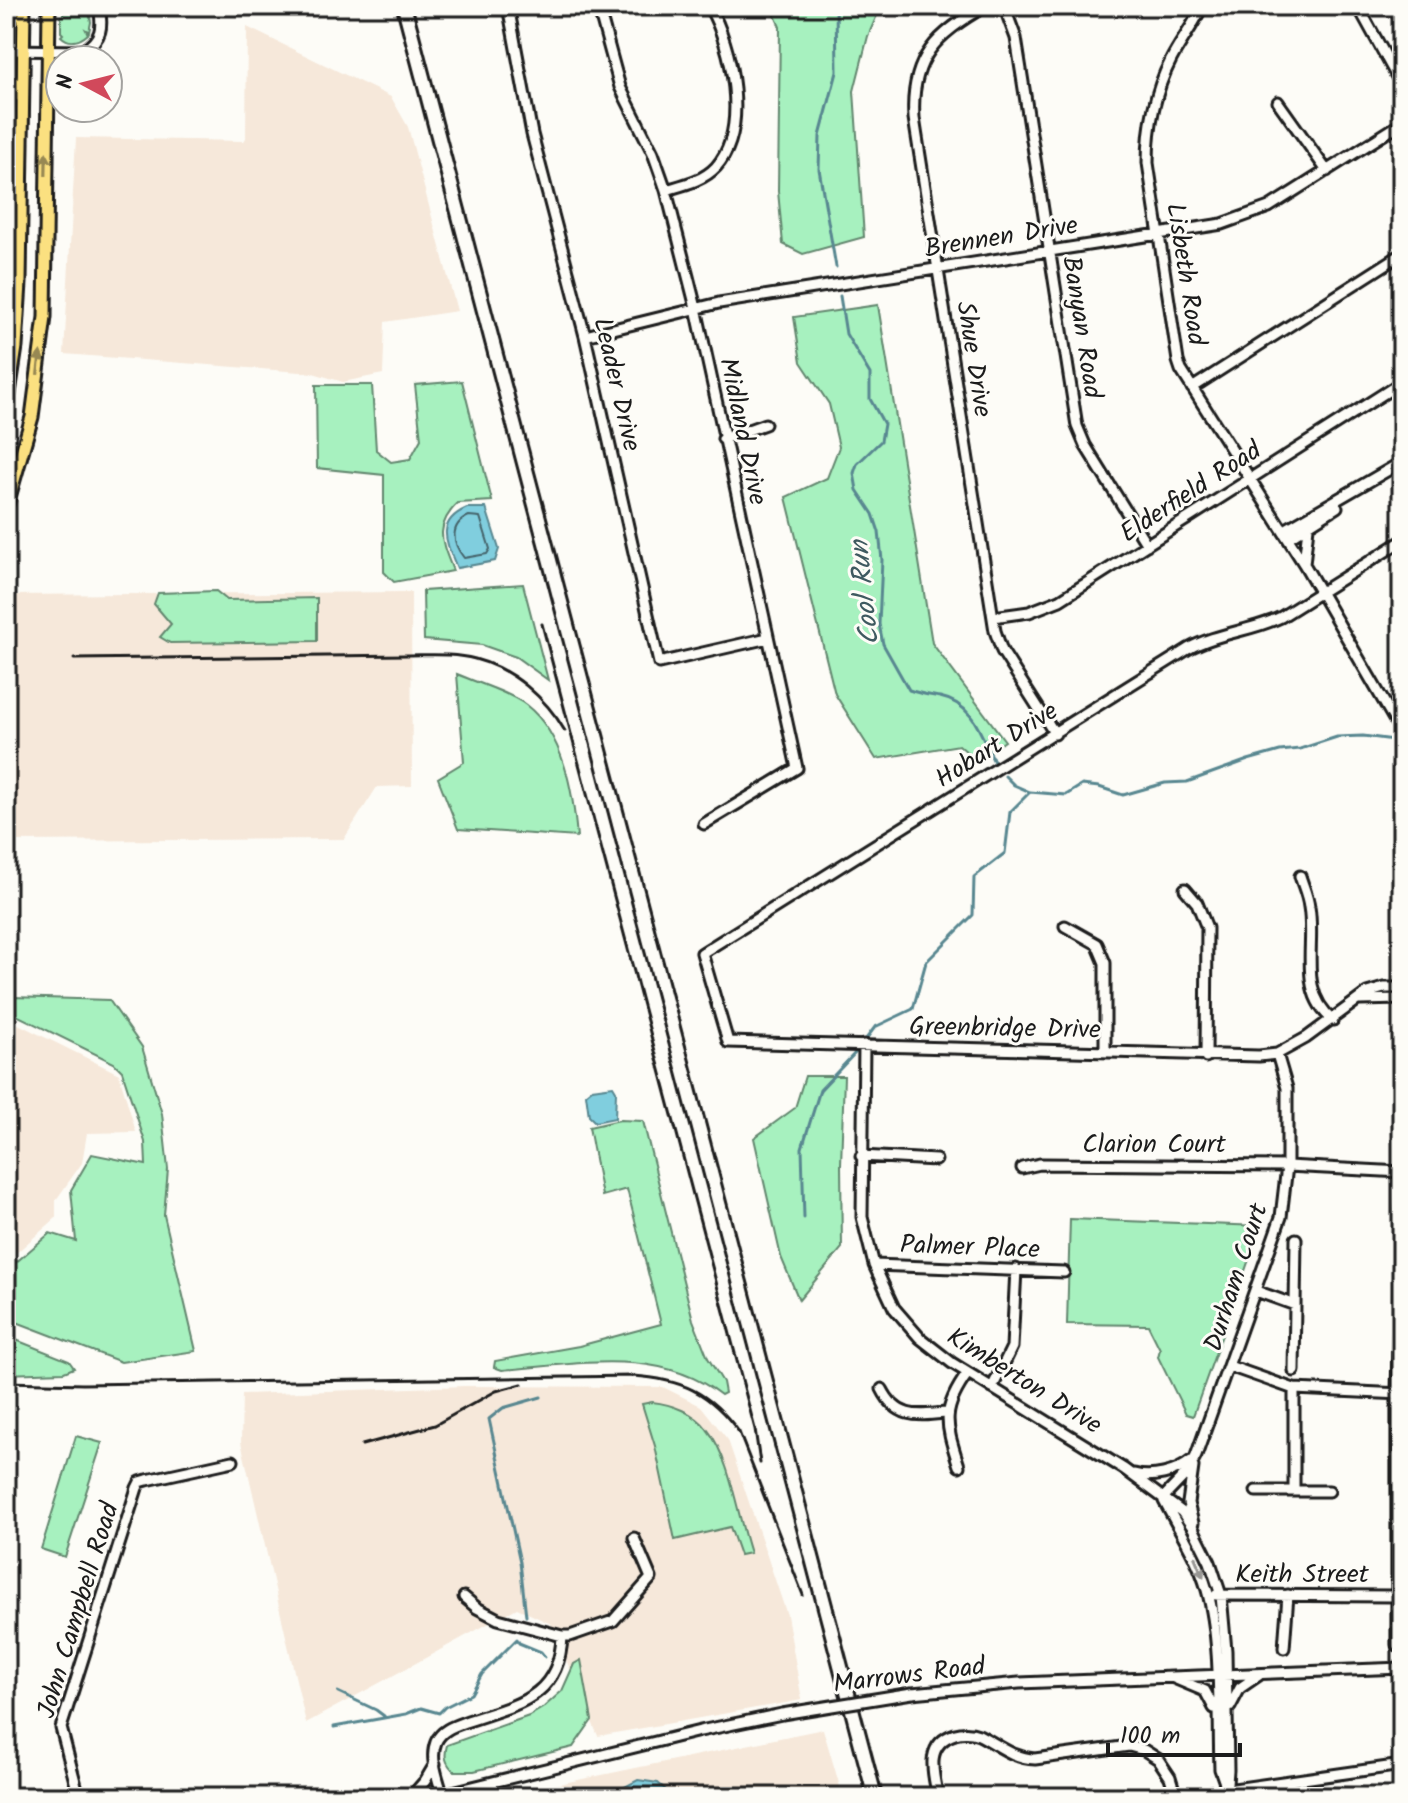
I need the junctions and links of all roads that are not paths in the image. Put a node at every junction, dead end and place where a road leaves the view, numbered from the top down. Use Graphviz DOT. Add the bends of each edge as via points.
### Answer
graph roads {
  1 [pos="22,6"];
  2 [pos="49,6"];
  3 [pos="99,6"];
  4 [pos="508,6"];
  5 [pos="598,6"];
  6 [pos="709,6"];
  7 [pos="986,6"];
  8 [pos="1004,6"];
  9 [pos="1202,6"];
  10 [pos="1358,6"];
  11 [pos="6,30"];
  12 [pos="48,44"];
  13 [pos="93,44"];
  14 [pos="6,50"];
  15 [pos="22,51"];
  16 [pos="44,52"];
  17 [pos="6,68"];
  18 [pos="1402,86"];
  19 [pos="22,100"];
  20 [pos="1278,102"];
  21 [pos="1402,123"];
  22 [pos="47,124"];
  23 [pos="1327,171"];
  24 [pos="666,190"];
  25 [pos="1158,234"];
  26 [pos="1049,251"];
  27 [pos="1402,254"];
  28 [pos="938,269"];
  29 [pos="696,308"];
  30 [pos="585,336"];
  31 [pos="1402,382"];
  32 [pos="1192,388"];
  33 [pos="6,413"];
  34 [pos="765,424"];
  35 [pos="723,439"];
  36 [pos="1402,462"];
  37 [pos="1250,479"];
  38 [pos="1369,483"];
  39 [pos="6,508"];
  40 [pos="1308,527"];
  41 [pos="1286,535"];
  42 [pos="1402,541"];
  43 [pos="1147,545"];
  44 [pos="1304,564"];
  45 [pos="1322,593"];
  46 [pos="993,617"];
  47 [pos="768,638"];
  48 [pos="1402,733"];
  49 [pos="1055,734"];
  50 [pos="704,824"];
  51 [pos="1300,876"];
  52 [pos="1185,889"];
  53 [pos="1065,926"];
  54 [pos="702,953"];
  55 [pos="1402,988"];
  56 [pos="1402,999"];
  57 [pos="1356,1000"];
  58 [pos="1333,1020"];
  59 [pos="864,1045"];
  60 [pos="1105,1051"];
  61 [pos="1277,1054"];
  62 [pos="1206,1057"];
  63 [pos="861,1156"];
  64 [pos="936,1160"];
  65 [pos="1287,1166"];
  66 [pos="1022,1168"];
  67 [pos="1402,1172"];
  68 [pos="1402,1182"];
  69 [pos="1296,1239"];
  70 [pos="874,1265"];
  71 [pos="1016,1269"];
  72 [pos="1064,1272"];
  73 [pos="1256,1291"];
  74 [pos="1295,1305"];
  75 [pos="1229,1366"];
  76 [pos="1294,1371"];
  77 [pos="968,1373"];
  78 [pos="992,1388"];
  79 [pos="882,1389"];
  80 [pos="1294,1389"];
  81 [pos="1400,1394"];
  82 [pos="946,1413"];
  83 [pos="1196,1456"];
  84 [pos="233,1461"];
  85 [pos="959,1466"];
  86 [pos="1129,1473"];
  87 [pos="1256,1491"];
  88 [pos="1294,1491"];
  89 [pos="1329,1491"];
  90 [pos="1163,1498"];
  91 [pos="1197,1535"];
  92 [pos="634,1538"];
  93 [pos="1221,1595"];
  94 [pos="1288,1595"];
  95 [pos="1209,1596"];
  96 [pos="1396,1596"];
  97 [pos="464,1597"];
  98 [pos="562,1636"];
  99 [pos="1397,1645"];
  100 [pos="1284,1648"];
  101 [pos="1402,1668"];
  102 [pos="1262,1673"];
  103 [pos="1222,1674"];
  104 [pos="1171,1677"];
  105 [pos="1223,1723"];
  106 [pos="435,1764"];
  107 [pos="1402,1765"];
  108 [pos="478,1786"];
  109 [pos="1226,1790"];
  110 [pos="439,1796"];
  111 [pos="79,1797"];
  112 [pos="411,1797"];
  113 [pos="470,1797"];
  114 [pos="938,1797"];
  115 [pos="1177,1797"];
  116 [pos="1401,1797"];
  1 -- 11 [label="main road"];
  1 -- 15 [label="main road"];
  2 -- 12 [label="main road"];
  3 -- 13 [label="street" via="102,31"];
  4 -- 30 [label="street, Leader Drive" via="532,134"];
  5 -- 24 [label="street, Midland Drive" via="620,87"];
  6 -- 24 [label="street" via="730,62 735,119 731,141 705,176"];
  7 -- 28 [label="street, Shue Drive" via="937,39 914,90"];
  8 -- 26 [label="street, Banyan Road" via="1016,38"];
  9 -- 25 [label="street, Lisbeth Road" via="1170,61 1151,116 1148,163"];
  10 -- 18 [label="street"];
  14 -- 15 [label="street"];
  15 -- 16 [label="street"];
  15 -- 19 [label="main road"];
  17 -- 19 [label="main road"];
  19 -- 33 [label="main road" via="18,319"];
  20 -- 23 [label="street"];
  21 -- 23 [label="street, Brennen Drive"];
  39 -- 22 [label="main road, one-way" via="32,417 45,317"];
  23 -- 25 [label="street, Brennen Drive" via="1253,214"];
  24 -- 29 [label="street, Midland Drive"];
  25 -- 26 [label="street, Brennen Drive"];
  25 -- 32 [label="street, Lisbeth Road" via="1176,352"];
  26 -- 28 [label="street, Brennen Drive"];
  26 -- 43 [label="street, Banyan Road" via="1080,434"];
  27 -- 32 [label="street"];
  28 -- 29 [label="street, Brennen Drive"];
  28 -- 46 [label="street, Shue Drive"];
  29 -- 30 [label="street, Brennen Drive"];
  29 -- 35 [label="street, Midland Drive"];
  30 -- 47 [label="street, Leader Drive" via="659,663"];
  31 -- 37 [label="street, Elderfield Road"];
  32 -- 37 [label="street, Lisbeth Road"];
  34 -- 35 [label="street"];
  35 -- 47 [label="street, Midland Drive"];
  36 -- 38 [label="street"];
  37 -- 41 [label="street, Lisbeth Road"];
  37 -- 43 [label="street, Elderfield Road"];
  38 -- 40 [label="street"];
  38 -- 41 [label="street"];
  40 -- 41 [label="street"];
  40 -- 44 [label="street"];
  41 -- 44 [label="street, Lisbeth Road"];
  42 -- 45 [label="street, Hobart Drive"];
  43 -- 46 [label="street, Elderfield Road" via="1060,600 1029,612"];
  44 -- 45 [label="street, Lisbeth Road"];
  45 -- 48 [label="street, Lisbeth Road"];
  45 -- 49 [label="street, Hobart Drive" via="1262,625 1188,649"];
  46 -- 49 [label="street, Shue Drive" via="1002,651"];
  47 -- 50 [label="street, Midland Drive" via="797,768"];
  49 -- 54 [label="street, Hobart Drive"];
  51 -- 58 [label="street" via="1310,907 1312,988"];
  52 -- 62 [label="street" via="1207,928"];
  53 -- 60 [label="street" via="1097,944 1105,963"];
  54 -- 59 [label="street, Greenbridge Drive" via="728,1042"];
  55 -- 57 [label="street, Greenbridge Drive" via="1384,988"];
  56 -- 57 [label="street"];
  57 -- 58 [label="street, Greenbridge Drive"];
  58 -- 61 [label="street, Greenbridge Drive"];
  59 -- 60 [label="street, Greenbridge Drive"];
  59 -- 63 [label="street, Kimberton Drive"];
  60 -- 62 [label="street, Greenbridge Drive"];
  61 -- 62 [label="street, Greenbridge Drive"];
  61 -- 65 [label="street, Durham Court" via="1287,1088"];
  63 -- 64 [label="street"];
  63 -- 70 [label="street, Kimberton Drive" via="862,1217"];
  65 -- 66 [label="street, Clarion Court"];
  65 -- 67 [label="street, Clarion Court"];
  65 -- 73 [label="street, Durham Court" via="1281,1217"];
  68 -- 81 [label="street"];
  69 -- 74 [label="street"];
  70 -- 71 [label="street, Palmer Place"];
  70 -- 77 [label="street, Kimberton Drive" via="904,1321 937,1353"];
  71 -- 72 [label="street, Palmer Place"];
  71 -- 78 [label="street" via="1012,1347"];
  73 -- 74 [label="street"];
  73 -- 75 [label="street, Durham Court"];
  74 -- 76 [label="street"];
  75 -- 80 [label="street"];
  75 -- 83 [label="street, Durham Court"];
  77 -- 78 [label="street, Kimberton Drive"];
  77 -- 82 [label="street"];
  78 -- 86 [label="street, Kimberton Drive"];
  79 -- 82 [label="street" via="892,1406 905,1413"];
  80 -- 81 [label="street"];
  80 -- 88 [label="street"];
  81 -- 96 [label="street"];
  82 -- 85 [label="street"];
  83 -- 86 [label="street" via="1171,1472"];
  83 -- 90 [label="street, Durham Court"];
  83 -- 91 [label="street" via="1188,1503"];
  84 -- 111 [label="street, John Campbell Road" via="147,1480 137,1488 61,1728"];
  86 -- 90 [label="street, Kimberton Drive"];
  87 -- 88 [label="street"];
  88 -- 89 [label="street"];
  90 -- 91 [label="street, Kimberton Drive" via="1188,1518"];
  90 -- 95 [label="street, Kimberton Drive, one-way"];
  91 -- 93 [label="street, Kimberton Drive"];
  92 -- 98 [label="street" via="651,1578 613,1621"];
  93 -- 94 [label="street, Keith Street"];
  93 -- 95 [label="street, Keith Street"];
  93 -- 103 [label="street, Kimberton Drive"];
  94 -- 96 [label="street, Keith Street"];
  94 -- 100 [label="street"];
  95 -- 103 [label="street, Kimberton Drive"];
  96 -- 99 [label="street"];
  97 -- 98 [label="street" via="498,1619"];
  98 -- 106 [label="street" via="558,1667 546,1686 518,1704 447,1729 436,1740"];
  101 -- 102 [label="street, Marrows Road"];
  102 -- 103 [label="street, Marrows Road"];
  102 -- 105 [label="street" via="1235,1693"];
  103 -- 104 [label="street, Marrows Road"];
  103 -- 105 [label="street"];
  104 -- 105 [label="street" via="1205,1691"];
  104 -- 108 [label="street, Marrows Road, bridge" via="912,1693 687,1734"];
  105 -- 109 [label="street" via="1220,1769"];
  106 -- 110 [label="street"];
  106 -- 112 [label="street"];
  107 -- 109 [label="street"];
  107 -- 116 [label="street"];
  108 -- 110 [label="street, Marrows Road"];
  108 -- 113 [label="street"];
  109 -- 115 [label="street"];
  114 -- 115 [label="street" via="932,1766 936,1746 961,1732 976,1733 1020,1759 1129,1746 1158,1759"];
}
